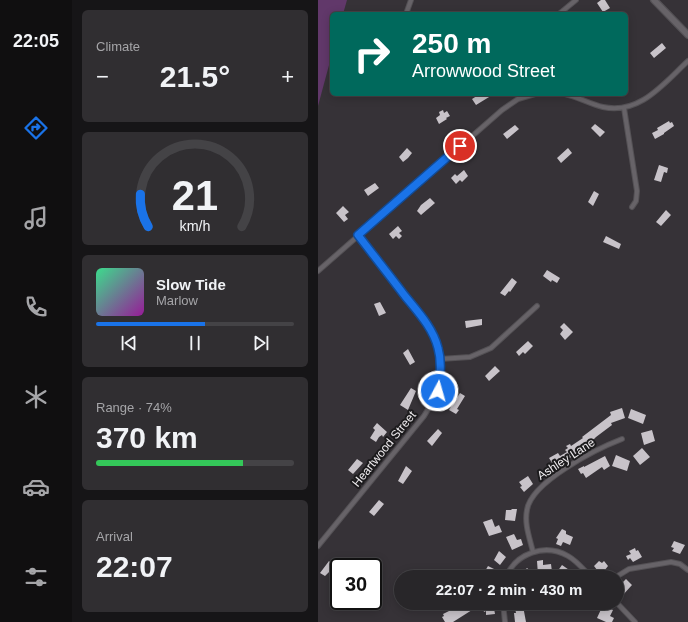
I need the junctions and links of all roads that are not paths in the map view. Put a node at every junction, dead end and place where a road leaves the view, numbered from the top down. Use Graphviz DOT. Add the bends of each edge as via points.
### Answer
graph roads {
  1 [pos="411,0"];
  2 [pos="576,0"];
  3 [pos="654,0"];
  4 [pos="407,12"];
  5 [pos="562,12"];
  6 [pos="688,35"];
  7 [pos="688,61"];
  8 [pos="528,96"];
  9 [pos="572,96"];
  10 [pos="624,108"];
  11 [pos="632,207"];
  12 [pos="358,235"];
  13 [pos="318,270"];
  14 [pos="538,306"];
  15 [pos="440,360"];
  16 [pos="622,439"];
  17 [pos="318,546"];
  18 [pos="533,552"];
  19 [pos="511,570"];
  20 [pos="584,570"];
  21 [pos="688,570"];
  22 [pos="624,572"];
  23 [pos="504,610"];
  24 [pos="624,610"];
  25 [pos="632,618"];
  26 [pos="505,622"];
  27 [pos="627,622"];
  28 [pos="635,622"];
  1 -- 4 [label="street"];
  2 -- 5 [label="street"];
  3 -- 6 [label="street"];
  7 -- 10 [label="street" via="646,99"];
  8 -- 12 [label="street" via="518,99 502,110"];
  9 -- 10 [label="street" via="602,107"];
  10 -- 11 [label="street" via="637,191 636,202"];
  12 -- 13 [label="street"];
  12 -- 15 [label="street, Heartwood Street" via="427,325 436,342"];
  14 -- 15 [label="street" via="491,348 470,357"];
  15 -- 17 [label="street, Heartwood Street" via="438,391 430,408"];
  16 -- 18 [label="street, Ashley Lane" via="583,458 536,491 530,499 526,521"];
  18 -- 19 [label="street" via="516,562"];
  18 -- 20 [label="street" via="548,550 563,553"];
  21 -- 22 [label="street" via="678,563 667,562"];
  23 -- 26 [label="street"];
  24 -- 25 [label="street"];
  25 -- 27 [label="street"];
  25 -- 28 [label="street"];
}
